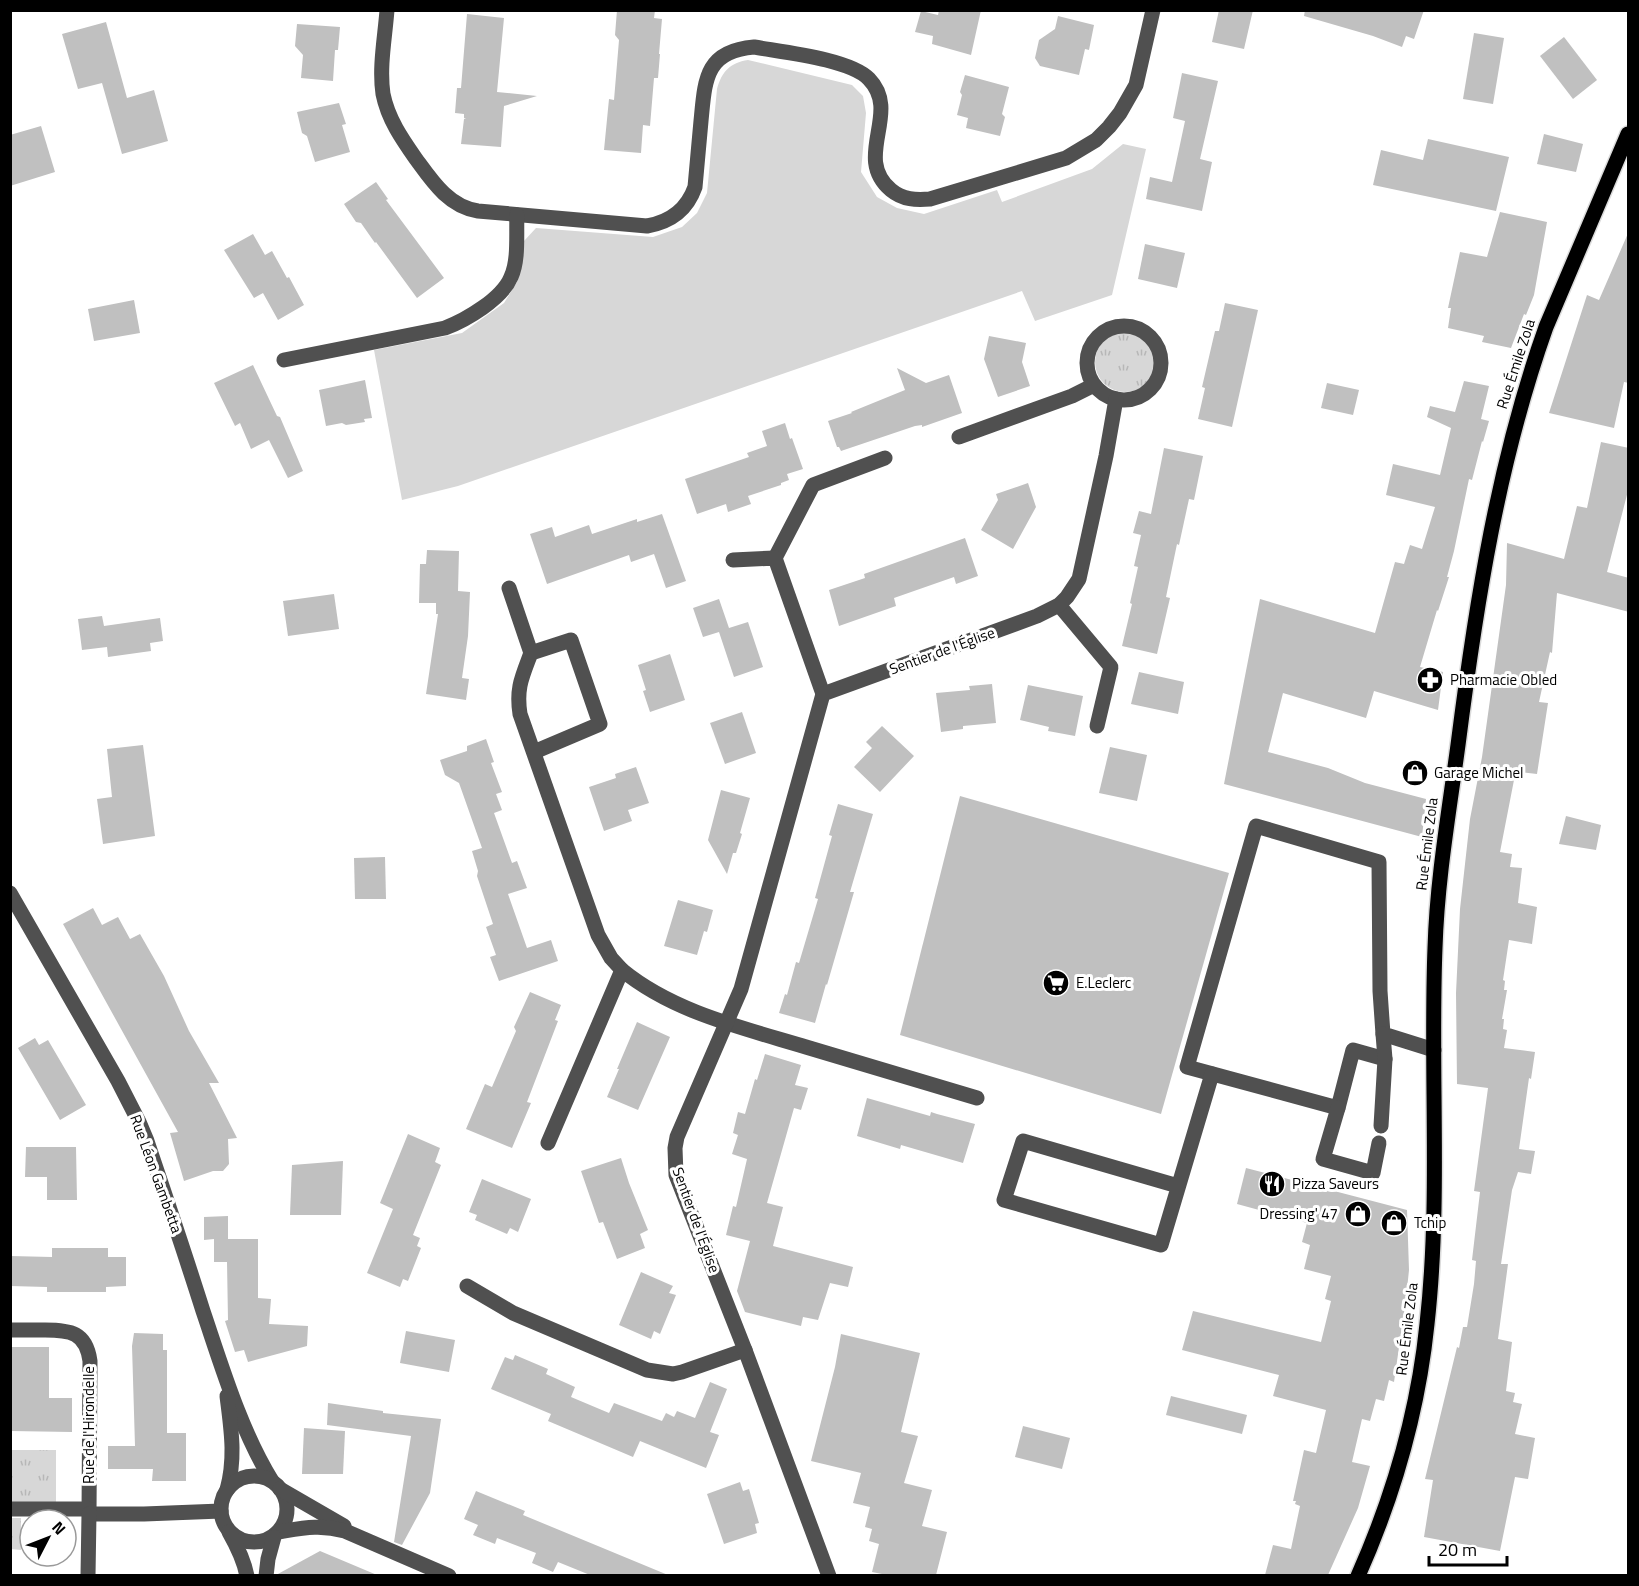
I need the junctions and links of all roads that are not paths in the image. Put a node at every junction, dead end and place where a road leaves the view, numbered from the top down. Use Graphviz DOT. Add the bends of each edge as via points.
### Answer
graph roads {
  1 [pos="387,10"];
  2 [pos="1153,10"];
  3 [pos="1629,134"];
  4 [pos="517,216"];
  5 [pos="284,360"];
  6 [pos="1094,385"];
  7 [pos="1116,399"];
  8 [pos="959,437"];
  9 [pos="885,458"];
  10 [pos="775,558"];
  11 [pos="734,560"];
  12 [pos="509,588"];
  13 [pos="1059,605"];
  14 [pos="531,653"];
  15 [pos="823,694"];
  16 [pos="1097,726"];
  17 [pos="534,752"];
  18 [pos="10,893"];
  19 [pos="622,970"];
  20 [pos="726,1024"];
  21 [pos="1383,1034"];
  22 [pos="1434,1050"];
  23 [pos="1384,1059"];
  24 [pos="1212,1074"];
  25 [pos="977,1098"];
  26 [pos="1338,1108"];
  27 [pos="1381,1126"];
  28 [pos="548,1143"];
  29 [pos="1379,1143"];
  30 [pos="1178,1186"];
  31 [pos="467,1286"];
  32 [pos="10,1330"];
  33 [pos="745,1350"];
  34 [pos="223,1372"];
  35 [pos="276,1485"];
  36 [pos="227,1490"];
  37 [pos="10,1509"];
  38 [pos="221,1511"];
  39 [pos="89,1512"];
  40 [pos="226,1527"];
  41 [pos="276,1535"];
  42 [pos="361,1538"];
  43 [pos="88,1575"];
  44 [pos="247,1575"];
  45 [pos="266,1575"];
  46 [pos="448,1575"];
  47 [pos="830,1575"];
  48 [pos="1358,1575"];
  1 -- 4 [label="street" via="383,92 393,124 404,142 436,186 456,203 468,210"];
  2 -- 4 [label="street" via="1136,85 1120,113 1096,140 1066,158 930,200 904,198 885,185 875,167 881,114 871,80 839,63 754,46 721,57 708,74 694,187 691,198 674,216 647,226"];
  3 -- 22 [label="main road, Rue Émile Zola" via="1546,327 1512,434 1482,576 1440,877"];
  4 -- 5 [label="street" via="511,278 474,314 445,328"];
  6 -- 7 [label="street"];
  6 -- 7 [label="street" via="1087,360 1097,337 1120,325 1145,332 1160,352 1159,378 1141,396"];
  6 -- 8 [label="street"];
  7 -- 13 [label="street, Sentier de l'Église" via="1079,579"];
  9 -- 10 [label="street" via="813,485"];
  10 -- 11 [label="street"];
  10 -- 15 [label="street"];
  12 -- 14 [label="street"];
  13 -- 15 [label="street, Sentier de l'Église"];
  13 -- 16 [label="street" via="1111,667"];
  14 -- 17 [label="street" via="519,684 518,699"];
  14 -- 17 [label="street" via="571,640 600,724"];
  15 -- 20 [label="street, Sentier de l'Église" via="747,969"];
  17 -- 19 [label="street" via="598,935 610,958"];
  18 -- 34 [label="street, Rue Léon Gambetta" via="139,1122"];
  19 -- 20 [label="street" via="667,999"];
  19 -- 28 [label="street"];
  20 -- 25 [label="street"];
  20 -- 33 [label="street, Sentier de l'Église" via="677,1137 675,1162 676,1175"];
  21 -- 22 [label="street"];
  21 -- 23 [label="street"];
  21 -- 24 [label="street" via="1379,862 1256,826 1187,1067"];
  22 -- 48 [label="main road, Rue Émile Zola" via="1432,1267 1422,1365 1403,1457"];
  23 -- 26 [label="street" via="1353,1050"];
  23 -- 27 [label="street"];
  24 -- 26 [label="street"];
  24 -- 30 [label="street"];
  26 -- 29 [label="street" via="1323,1159 1373,1173"];
  30 -- 30 [label="street" via="1023,1141 1004,1200 1161,1245"];
  31 -- 33 [label="street" via="513,1313 653,1372 682,1372"];
  32 -- 39 [label="street, Rue de l'Hirondelle" via="63,1330 84,1341 90,1361"];
  33 -- 47 [label="street, Sentier de l'Église"];
  34 -- 35 [label="street, Rue Léon Gambetta" via="261,1464"];
  34 -- 36 [label="street, Rue Léon Gambetta" via="233,1460"];
  35 -- 36 [label="street" via="251,1476"];
  35 -- 41 [label="street" via="288,1508"];
  35 -- 42 [label="street"];
  36 -- 38 [label="street"];
  37 -- 39 [label="street"];
  38 -- 39 [label="street"];
  38 -- 40 [label="street"];
  39 -- 43 [label="street, Rue de l'Hirondelle"];
  40 -- 41 [label="street" via="238,1539 249,1542 265,1541"];
  40 -- 44 [label="street"];
  41 -- 42 [label="street" via="317,1526"];
  41 -- 45 [label="street"];
  42 -- 46 [label="street"];
}
